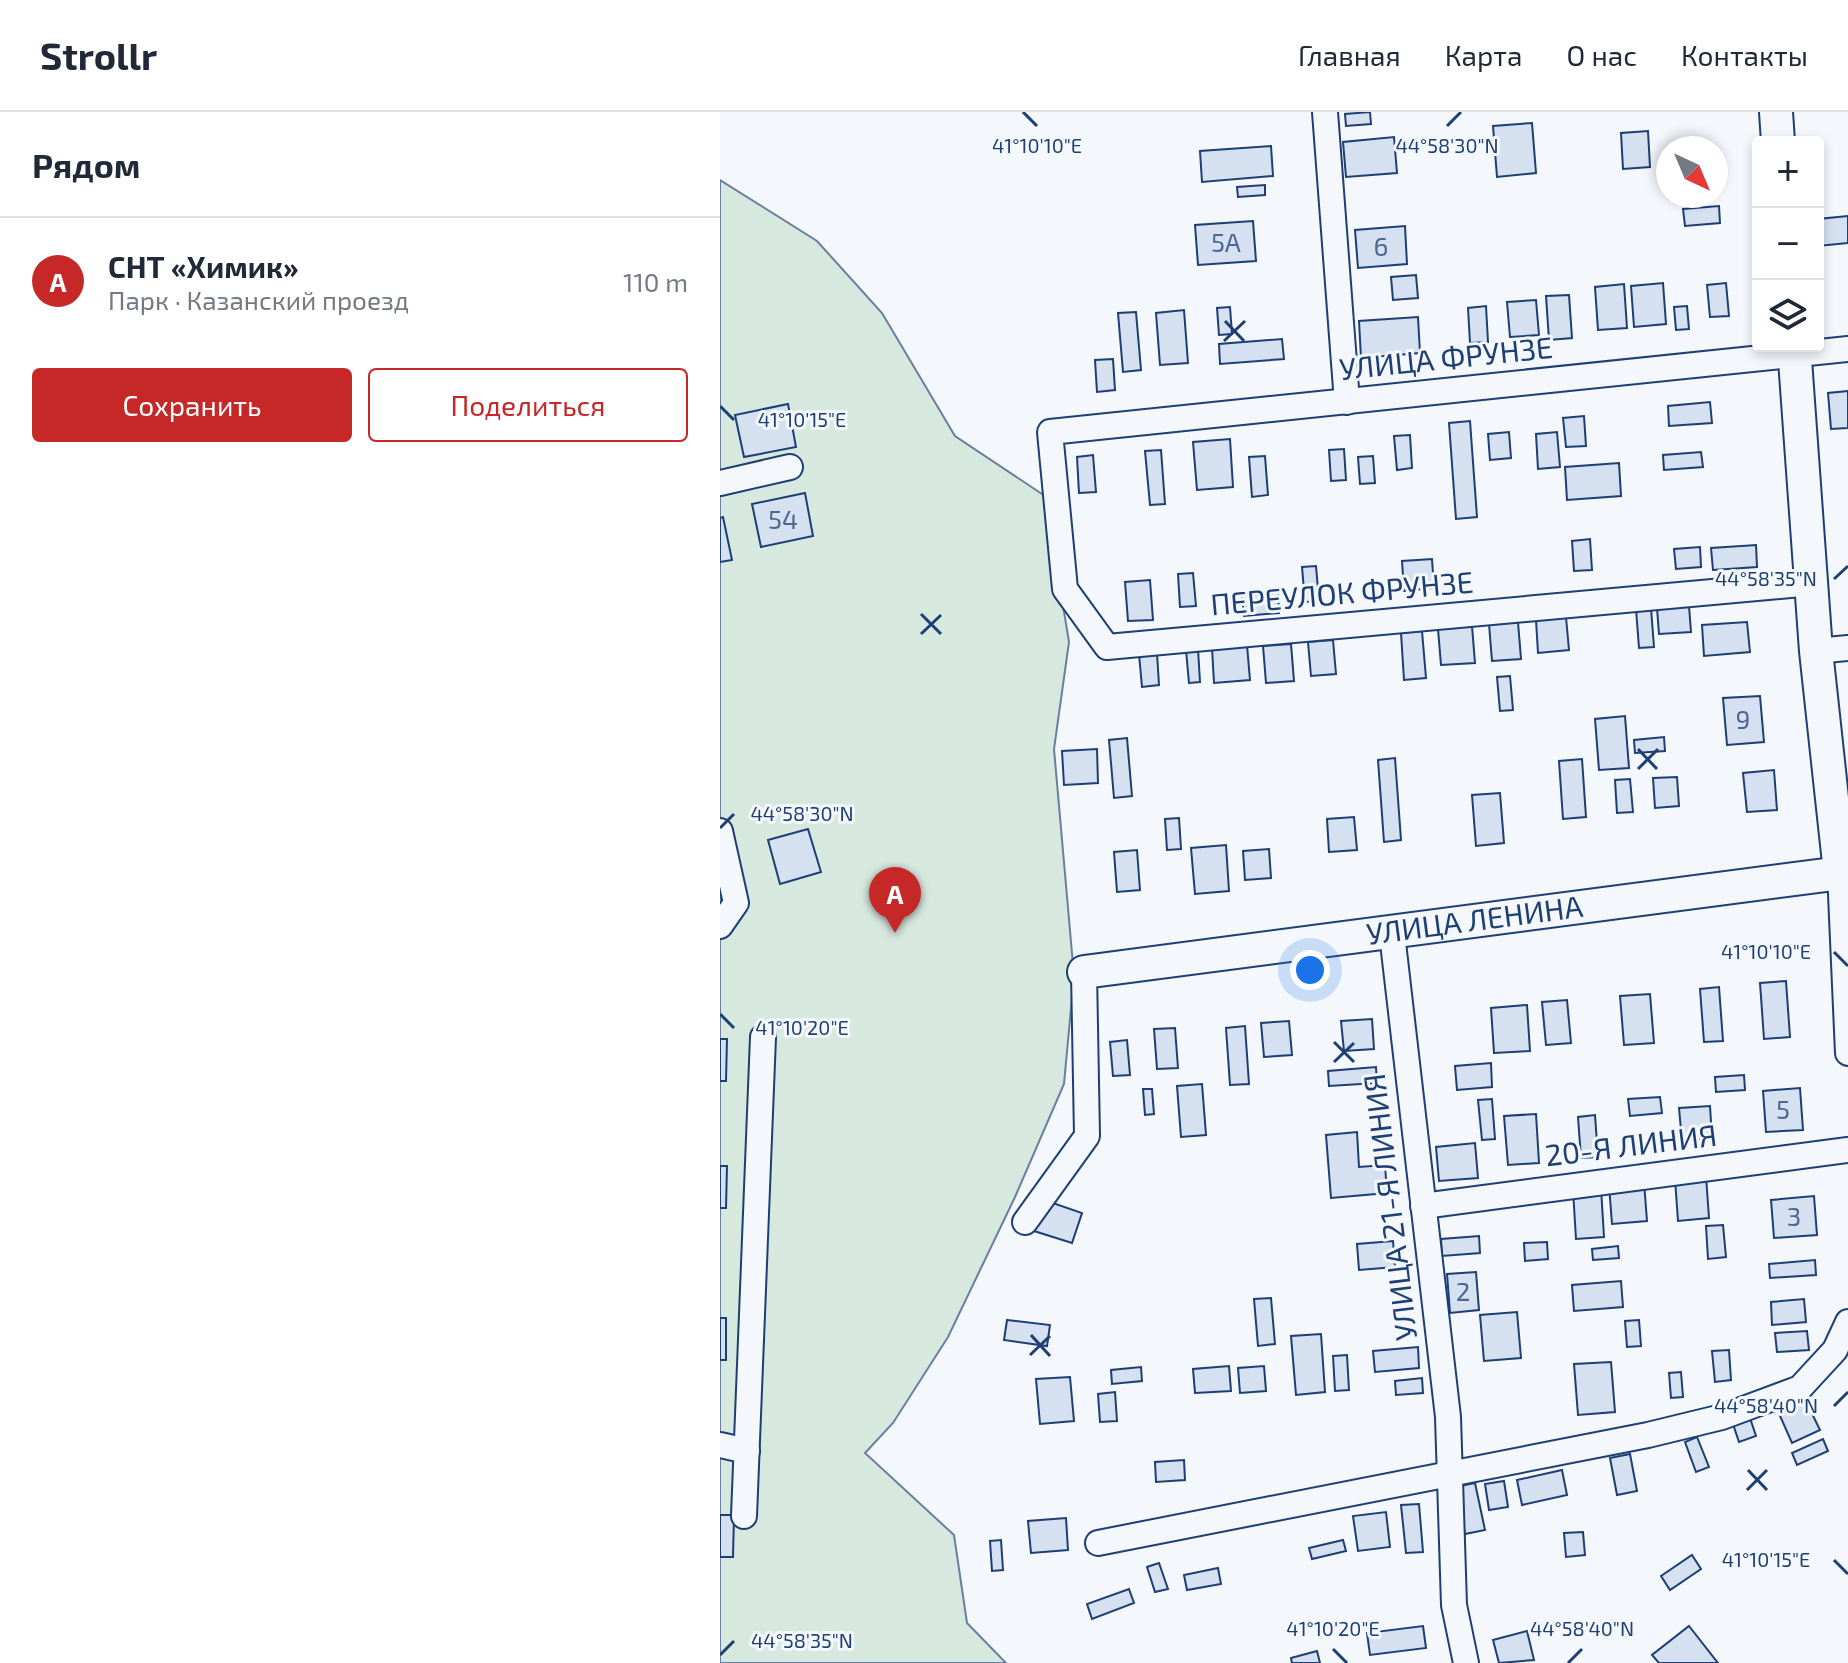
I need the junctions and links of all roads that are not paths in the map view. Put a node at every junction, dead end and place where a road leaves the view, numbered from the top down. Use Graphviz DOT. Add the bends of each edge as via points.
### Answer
graph roads {
  1 [pos="1325,112"];
  2 [pos="1776,112"];
  3 [pos="1778,136"];
  4 [pos="1824,349"];
  5 [pos="1848,349"];
  6 [pos="1777,352"];
  7 [pos="1794,352"];
  8 [pos="1347,402"];
  9 [pos="1050,432"];
  10 [pos="790,467"];
  11 [pos="720,483"];
  12 [pos="1812,583"];
  13 [pos="1848,648"];
  14 [pos="1816,651"];
  15 [pos="720,831"];
  16 [pos="1844,872"];
  17 [pos="720,926"];
  18 [pos="1392,934"];
  19 [pos="1084,972"];
  20 [pos="763,1037"];
  21 [pos="1848,1053"];
  22 [pos="1848,1150"];
  23 [pos="1423,1206"];
  24 [pos="1025,1222"];
  25 [pos="1848,1322"];
  26 [pos="720,1445"];
  27 [pos="747,1451"];
  28 [pos="1449,1474"];
  29 [pos="744,1516"];
  30 [pos="1098,1543"];
  31 [pos="1466,1663"];
  1 -- 8 [label="street"];
  2 -- 3 [label="street"];
  4 -- 5 [label="street, УЛИЦА ФРУНЗЕ"];
  6 -- 8 [label="street, УЛИЦА ФРУНЗЕ"];
  7 -- 12 [label="street"];
  8 -- 9 [label="street, УЛИЦА ФРУНЗЕ"];
  9 -- 12 [label="street, ПЕРЕУЛОК ФРУНЗЕ" via="1065,589 1107,647"];
  10 -- 11 [label="street"];
  12 -- 14 [label="street"];
  13 -- 14 [label="street"];
  14 -- 16 [label="street"];
  15 -- 17 [label="street" via="736,903"];
  16 -- 18 [label="street, УЛИЦА ЛЕНИНА"];
  16 -- 21 [label="street"];
  18 -- 19 [label="street, УЛИЦА ЛЕНИНА"];
  18 -- 23 [label="street, УЛИЦА 21-Я ЛИНИЯ"];
  19 -- 24 [label="street, УЛИЦА ЛЕНИНА" via="1087,1136"];
  20 -- 27 [label="street"];
  22 -- 23 [label="street, 20-Я ЛИНИЯ"];
  23 -- 28 [label="street, УЛИЦА 21-Я ЛИНИЯ" via="1448,1417"];
  25 -- 28 [label="street" via="1835,1350 1800,1388 1663,1432"];
  26 -- 27 [label="street"];
  27 -- 29 [label="street"];
  28 -- 30 [label="street"];
  28 -- 31 [label="street, УЛИЦА 21-Я ЛИНИЯ" via="1454,1605"];
}
